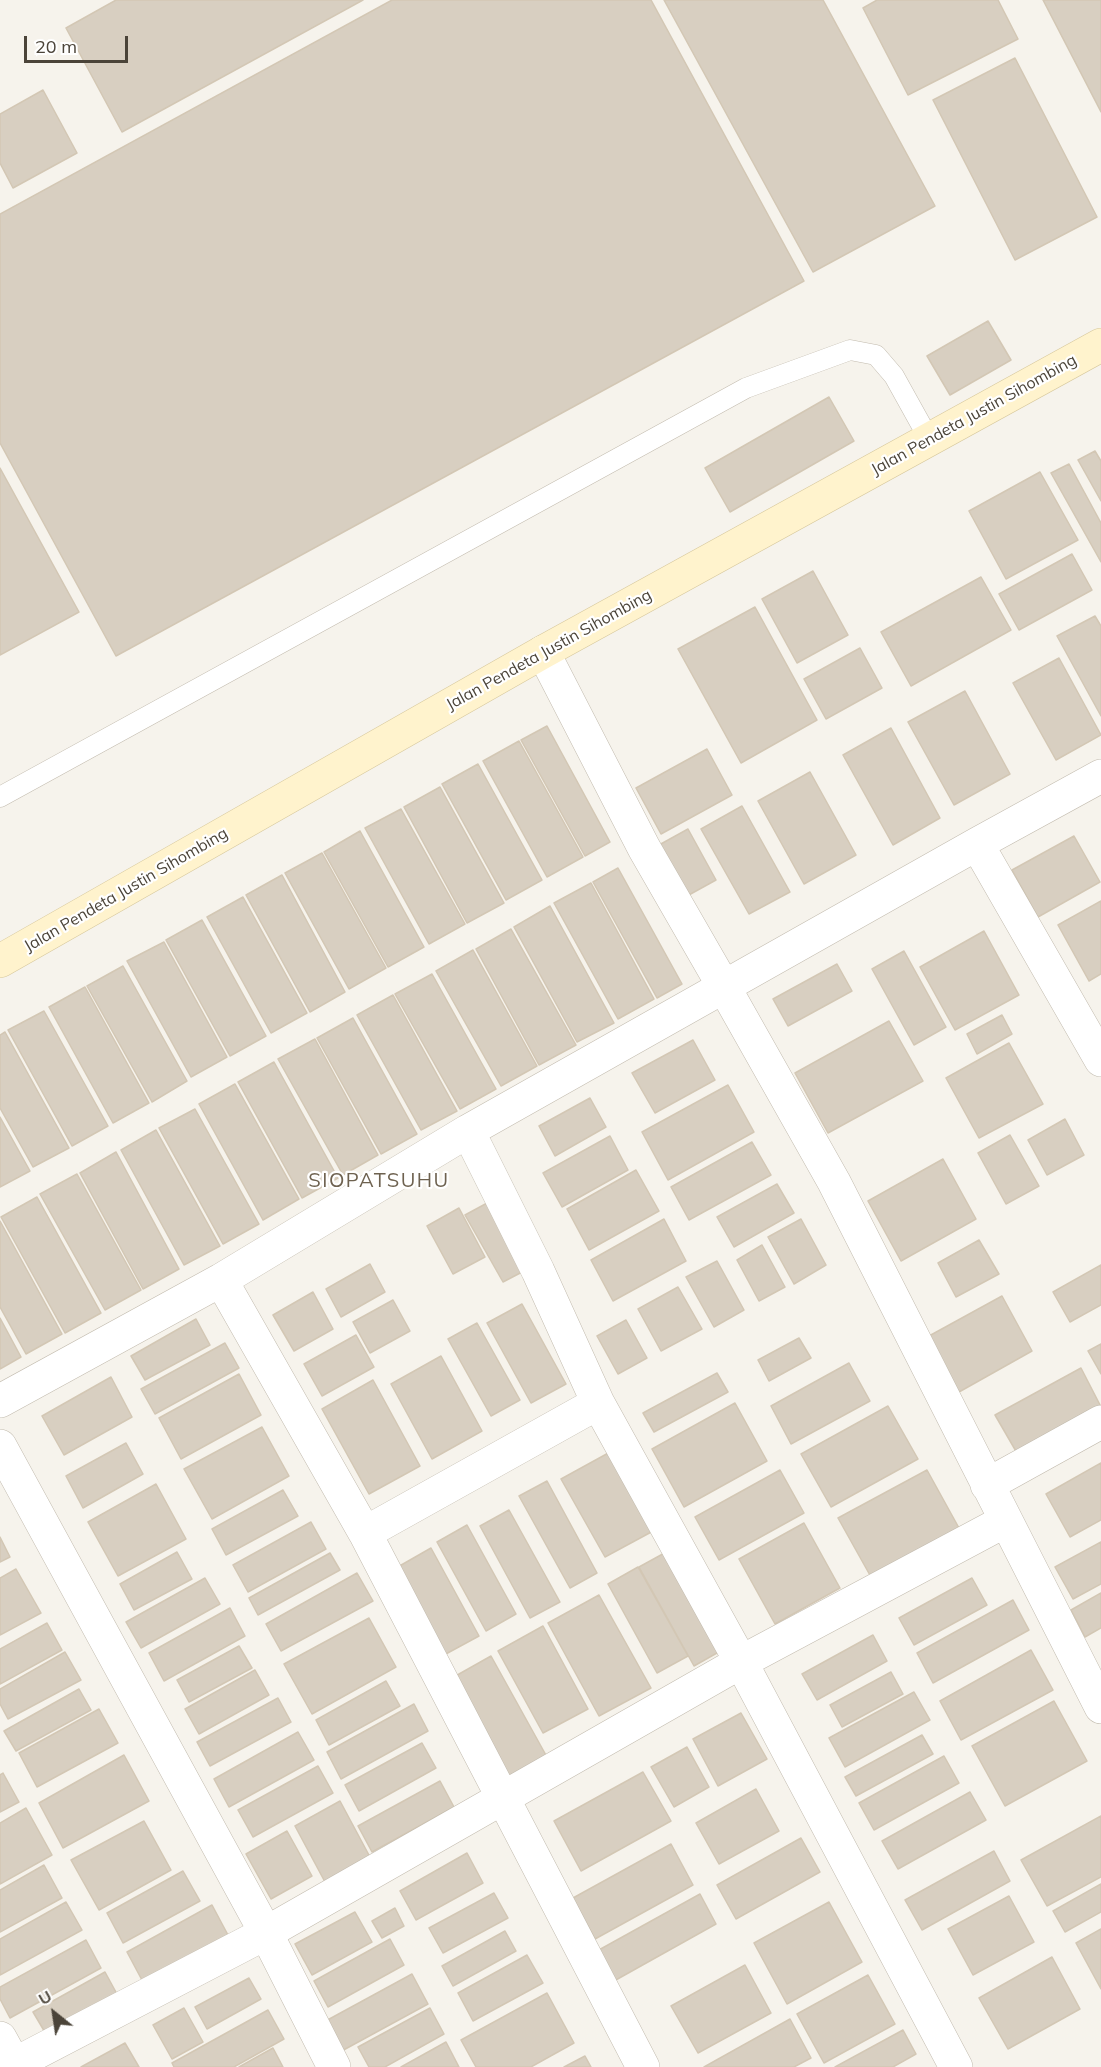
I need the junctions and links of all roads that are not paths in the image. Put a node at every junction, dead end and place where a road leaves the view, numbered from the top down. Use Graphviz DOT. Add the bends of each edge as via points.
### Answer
graph roads {
  1 [pos="1101,345"];
  2 [pos="930,439"];
  3 [pos="543,651"];
  4 [pos="1101,776"];
  5 [pos="0,797"];
  6 [pos="977,844"];
  7 [pos="0,961"];
  8 [pos="724,987"];
  9 [pos="1101,1060"];
  10 [pos="468,1131"];
  11 [pos="221,1280"];
  12 [pos="0,1401"];
  13 [pos="598,1403"];
  14 [pos="1101,1422"];
  15 [pos="0,1446"];
  16 [pos="987,1485"];
  17 [pos="1005,1521"];
  18 [pos="365,1533"];
  19 [pos="741,1662"];
  20 [pos="1101,1707"];
  21 [pos="502,1797"];
  22 [pos="266,1933"];
  23 [pos="10,2059"];
  24 [pos="334,2067"];
  25 [pos="643,2067"];
  26 [pos="956,2067"];
  1 -- 2 [label="street, Jalan Pendeta Justin Sihombing"];
  2 -- 3 [label="street, Jalan Pendeta Justin Sihombing"];
  2 -- 5 [label="lane" via="894,376 876,355 850,350 746,388"];
  3 -- 7 [label="street, Jalan Pendeta Justin Sihombing"];
  3 -- 8 [label="street" via="644,848"];
  4 -- 6 [label="street"];
  6 -- 8 [label="street"];
  6 -- 9 [label="street"];
  8 -- 10 [label="street"];
  8 -- 16 [label="street" via="834,1182"];
  10 -- 11 [label="street"];
  10 -- 13 [label="street"];
  11 -- 12 [label="street"];
  11 -- 18 [label="street"];
  13 -- 18 [label="street"];
  13 -- 19 [label="street"];
  14 -- 16 [label="street"];
  15 -- 22 [label="street"];
  16 -- 17 [label="street"];
  17 -- 19 [label="street"];
  17 -- 20 [label="street"];
  18 -- 21 [label="street"];
  19 -- 21 [label="street"];
  19 -- 26 [label="street"];
  21 -- 22 [label="street"];
  21 -- 25 [label="street"];
  22 -- 23 [label="street"];
  22 -- 24 [label="street"];
}
